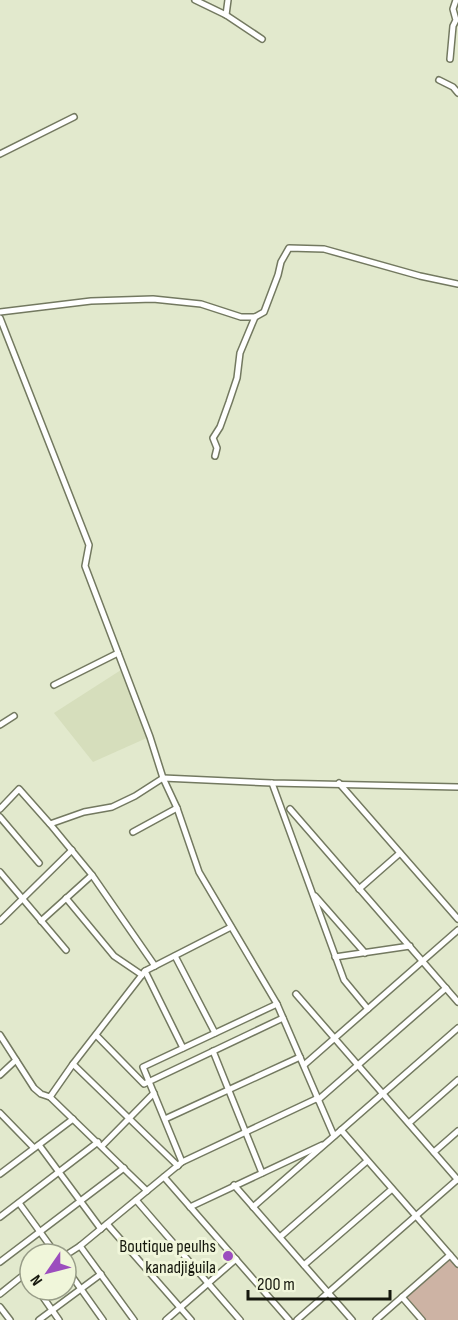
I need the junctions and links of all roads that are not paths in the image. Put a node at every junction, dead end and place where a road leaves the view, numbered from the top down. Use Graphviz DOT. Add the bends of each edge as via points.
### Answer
graph roads {
  1 [pos="195,0"];
  2 [pos="228,0"];
  3 [pos="456,0"];
  4 [pos="226,15"];
  5 [pos="262,39"];
  6 [pos="450,59"];
  7 [pos="439,80"];
  8 [pos="458,93"];
  9 [pos="74,117"];
  10 [pos="0,154"];
  11 [pos="458,284"];
  12 [pos="0,312"];
  13 [pos="255,317"];
  14 [pos="0,318"];
  15 [pos="7,335"];
  16 [pos="0,338"];
  17 [pos="215,456"];
  18 [pos="118,652"];
  19 [pos="54,685"];
  20 [pos="14,716"];
  21 [pos="0,725"];
  22 [pos="163,778"];
  23 [pos="272,783"];
  24 [pos="339,783"];
  25 [pos="458,787"];
  26 [pos="1,804"];
  27 [pos="177,808"];
  28 [pos="290,809"];
  29 [pos="0,817"];
  30 [pos="51,824"];
  31 [pos="133,832"];
  32 [pos="72,850"];
  33 [pos="400,853"];
  34 [pos="39,863"];
  35 [pos="0,872"];
  36 [pos="92,875"];
  37 [pos="359,888"];
  38 [pos="312,893"];
  39 [pos="66,898"];
  40 [pos="22,899"];
  41 [pos="458,920"];
  42 [pos="0,921"];
  43 [pos="41,921"];
  44 [pos="231,927"];
  45 [pos="458,930"];
  46 [pos="410,946"];
  47 [pos="66,950"];
  48 [pos="365,953"];
  49 [pos="175,956"];
  50 [pos="336,957"];
  51 [pos="423,961"];
  52 [pos="155,966"];
  53 [pos="144,973"];
  54 [pos="446,988"];
  55 [pos="296,994"];
  56 [pos="458,1002"];
  57 [pos="277,1004"];
  58 [pos="368,1009"];
  59 [pos="283,1018"];
  60 [pos="458,1028"];
  61 [pos="215,1033"];
  62 [pos="0,1035"];
  63 [pos="96,1035"];
  64 [pos="335,1038"];
  65 [pos="183,1048"];
  66 [pos="213,1052"];
  67 [pos="300,1057"];
  68 [pos="16,1060"];
  69 [pos="74,1064"];
  70 [pos="304,1065"];
  71 [pos="358,1065"];
  72 [pos="0,1075"];
  73 [pos="458,1080"];
  74 [pos="149,1081"];
  75 [pos="228,1090"];
  76 [pos="154,1093"];
  77 [pos="383,1094"];
  78 [pos="50,1097"];
  79 [pos="318,1099"];
  80 [pos="0,1113"];
  81 [pos="129,1118"];
  82 [pos="73,1119"];
  83 [pos="165,1119"];
  84 [pos="409,1123"];
  85 [pos="341,1130"];
  86 [pos="458,1131"];
  87 [pos="245,1132"];
  88 [pos="334,1136"];
  89 [pos="328,1141"];
  90 [pos="100,1144"];
  91 [pos="36,1146"];
  92 [pos="434,1152"];
  93 [pos="368,1161"];
  94 [pos="180,1164"];
  95 [pos="124,1168"];
  96 [pos="59,1172"];
  97 [pos="262,1173"];
  98 [pos="0,1174"];
  99 [pos="164,1177"];
  100 [pos="458,1179"];
  101 [pos="234,1185"];
  102 [pos="392,1189"];
  103 [pos="147,1191"];
  104 [pos="136,1200"];
  105 [pos="80,1201"];
  106 [pos="19,1203"];
  107 [pos="190,1207"];
  108 [pos="253,1207"];
  109 [pos="416,1216"];
  110 [pos="0,1217"];
  111 [pos="107,1224"];
  112 [pos="101,1229"];
  113 [pos="40,1231"];
  114 [pos="280,1237"];
  115 [pos="48,1242"];
  116 [pos="80,1246"];
  117 [pos="450,1255"];
  118 [pos="236,1259"];
  119 [pos="0,1262"];
  120 [pos="458,1264"];
  121 [pos="304,1265"];
  122 [pos="100,1274"];
  123 [pos="18,1279"];
  124 [pos="208,1283"];
  125 [pos="78,1284"];
  126 [pos="81,1288"];
  127 [pos="328,1293"];
  128 [pos="0,1294"];
  129 [pos="402,1297"];
  130 [pos="46,1302"];
  131 [pos="0,1307"];
  132 [pos="180,1307"];
  133 [pos="52,1310"];
  134 [pos="3,1316"];
  135 [pos="132,1317"];
  136 [pos="10,1320"];
  137 [pos="39,1320"];
  138 [pos="59,1320"];
  139 [pos="104,1320"];
  140 [pos="123,1320"];
  141 [pos="166,1320"];
  142 [pos="192,1320"];
  143 [pos="240,1320"];
  144 [pos="289,1320"];
  145 [pos="297,1320"];
  146 [pos="352,1320"];
  147 [pos="376,1320"];
  148 [pos="422,1320"];
  1 -- 4 [label="street"];
  2 -- 4 [label="street"];
  3 -- 6 [label="street"];
  4 -- 5 [label="street"];
  7 -- 8 [label="street"];
  9 -- 10 [label="street"];
  11 -- 13 [label="street" via="324,249 289,249 264,312"];
  12 -- 13 [label="street" via="91,301 153,299 201,304"];
  13 -- 17 [label="street" via="240,352 229,402 213,438"];
  14 -- 15 [label="street"];
  15 -- 16 [label="street"];
  15 -- 18 [label="street" via="89,545 85,566"];
  18 -- 19 [label="street"];
  18 -- 22 [label="street"];
  20 -- 21 [label="street"];
  22 -- 23 [label="street"];
  22 -- 27 [label="street"];
  22 -- 30 [label="street" via="112,807"];
  23 -- 24 [label="street"];
  23 -- 38 [label="street"];
  24 -- 25 [label="street"];
  24 -- 33 [label="street"];
  26 -- 30 [label="street" via="20,789"];
  27 -- 31 [label="street"];
  27 -- 44 [label="street" via="199,872"];
  28 -- 37 [label="street"];
  29 -- 34 [label="street"];
  30 -- 32 [label="street"];
  32 -- 36 [label="street"];
  32 -- 40 [label="street"];
  33 -- 37 [label="street"];
  33 -- 41 [label="street"];
  35 -- 40 [label="street"];
  36 -- 39 [label="street"];
  36 -- 52 [label="street"];
  37 -- 46 [label="street"];
  38 -- 48 [label="street"];
  38 -- 50 [label="street"];
  39 -- 43 [label="street"];
  39 -- 53 [label="street" via="114,956"];
  40 -- 42 [label="street"];
  40 -- 43 [label="street"];
  43 -- 47 [label="street"];
  44 -- 49 [label="street"];
  44 -- 57 [label="street"];
  45 -- 51 [label="street"];
  46 -- 48 [label="street"];
  46 -- 51 [label="street"];
  48 -- 50 [label="street"];
  49 -- 52 [label="street"];
  49 -- 61 [label="street"];
  50 -- 58 [label="street" via="344,980"];
  51 -- 54 [label="street"];
  51 -- 58 [label="street"];
  52 -- 53 [label="street"];
  53 -- 63 [label="street"];
  53 -- 65 [label="street"];
  54 -- 56 [label="street"];
  54 -- 71 [label="street"];
  55 -- 64 [label="street"];
  57 -- 59 [label="street"];
  57 -- 61 [label="street"];
  58 -- 64 [label="street"];
  59 -- 66 [label="street"];
  59 -- 67 [label="street"];
  60 -- 77 [label="street"];
  61 -- 65 [label="street"];
  62 -- 68 [label="street"];
  63 -- 69 [label="street"];
  63 -- 74 [label="street" via="144,1084"];
  64 -- 70 [label="street"];
  64 -- 71 [label="street"];
  65 -- 74 [label="street" via="143,1067"];
  66 -- 74 [label="street"];
  66 -- 75 [label="street"];
  67 -- 70 [label="street"];
  67 -- 75 [label="street"];
  68 -- 72 [label="street"];
  68 -- 78 [label="street" via="34,1088"];
  69 -- 78 [label="street"];
  69 -- 81 [label="street"];
  70 -- 79 [label="street"];
  71 -- 77 [label="street"];
  71 -- 79 [label="street"];
  73 -- 84 [label="street"];
  74 -- 76 [label="street"];
  75 -- 83 [label="street"];
  75 -- 87 [label="street"];
  76 -- 81 [label="street"];
  76 -- 83 [label="street"];
  77 -- 84 [label="street"];
  77 -- 85 [label="street"];
  78 -- 82 [label="street"];
  79 -- 87 [label="street"];
  79 -- 88 [label="street"];
  80 -- 91 [label="street"];
  81 -- 90 [label="street"];
  81 -- 94 [label="street"];
  82 -- 90 [label="street"];
  82 -- 91 [label="street"];
  83 -- 94 [label="street"];
  84 -- 92 [label="street"];
  85 -- 88 [label="street"];
  85 -- 93 [label="street"];
  86 -- 92 [label="street"];
  87 -- 94 [label="street"];
  87 -- 97 [label="street"];
  88 -- 89 [label="street"];
  89 -- 97 [label="street"];
  89 -- 108 [label="street"];
  90 -- 95 [label="street"];
  90 -- 96 [label="street"];
  91 -- 96 [label="street"];
  91 -- 98 [label="street"];
  92 -- 100 [label="street"];
  93 -- 102 [label="street"];
  93 -- 114 [label="street"];
  94 -- 99 [label="street"];
  95 -- 103 [label="street"];
  95 -- 105 [label="street"];
  96 -- 105 [label="street"];
  96 -- 106 [label="street"];
  97 -- 101 [label="street"];
  99 -- 103 [label="street"];
  99 -- 107 [label="street"];
  100 -- 109 [label="street"];
  101 -- 107 [label="street"];
  101 -- 108 [label="street"];
  102 -- 109 [label="street"];
  102 -- 121 [label="street"];
  103 -- 104 [label="street"];
  104 -- 111 [label="street"];
  104 -- 124 [label="street"];
  105 -- 112 [label="street"];
  105 -- 113 [label="street"];
  106 -- 110 [label="street"];
  106 -- 113 [label="street"];
  107 -- 118 [label="street"];
  108 -- 114 [label="street"];
  109 -- 117 [label="street"];
  109 -- 127 [label="street"];
  111 -- 112 [label="street"];
  111 -- 132 [label="street"];
  112 -- 116 [label="street"];
  113 -- 115 [label="street"];
  113 -- 119 [label="street"];
  114 -- 121 [label="street"];
  116 -- 122 [label="street"];
  117 -- 120 [label="street"];
  117 -- 129 [label="street"];
  118 -- 124 [label="street"];
  118 -- 144 [label="street"];
  121 -- 127 [label="street"];
  122 -- 126 [label="street"];
  122 -- 135 [label="street"];
  123 -- 128 [label="street"];
  124 -- 132 [label="street"];
  124 -- 143 [label="street"];
  125 -- 126 [label="street"];
  126 -- 133 [label="street"];
  126 -- 139 [label="street"];
  127 -- 145 [label="street"];
  127 -- 146 [label="street"];
  129 -- 147 [label="street"];
  129 -- 148 [label="street"];
  130 -- 133 [label="street"];
  131 -- 134 [label="street"];
  132 -- 141 [label="street"];
  132 -- 142 [label="street"];
  133 -- 137 [label="street"];
  133 -- 138 [label="street"];
  134 -- 136 [label="street"];
  135 -- 140 [label="street"];
}
